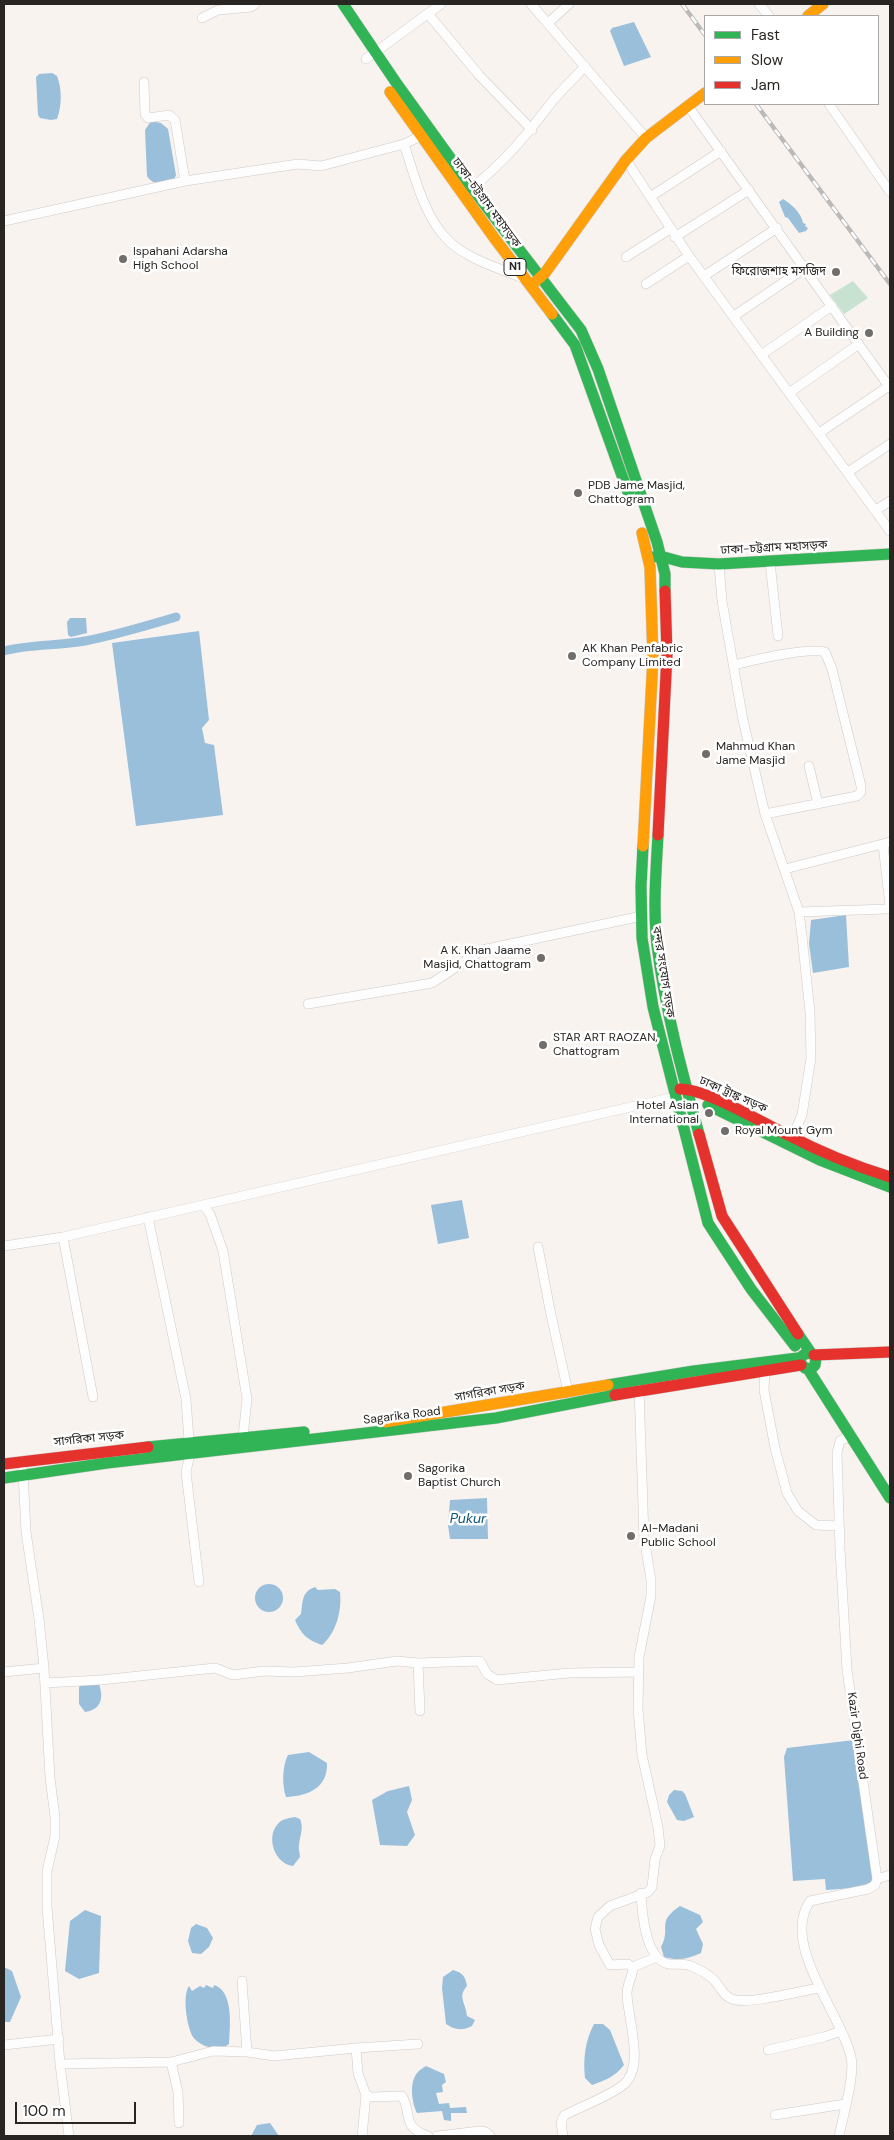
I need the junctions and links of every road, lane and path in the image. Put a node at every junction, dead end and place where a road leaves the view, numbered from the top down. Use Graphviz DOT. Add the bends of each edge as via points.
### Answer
graph roads {
  1 [pos="256,4"];
  2 [pos="330,4"];
  3 [pos="343,4"];
  4 [pos="441,4"];
  5 [pos="531,4"];
  6 [pos="569,4"];
  7 [pos="759,4"];
  8 [pos="823,4"];
  9 [pos="429,14"];
  10 [pos="768,15"];
  11 [pos="809,15"];
  12 [pos="202,18"];
  13 [pos="548,23"];
  14 [pos="371,55"];
  15 [pos="585,66"];
  16 [pos="144,82"];
  17 [pos="704,94"];
  18 [pos="830,105"];
  19 [pos="688,106"];
  20 [pos="532,130"];
  21 [pos="421,136"];
  22 [pos="646,138"];
  23 [pos="404,144"];
  24 [pos="721,151"];
  25 [pos="626,160"];
  26 [pos="185,181"];
  27 [pos="472,188"];
  28 [pos="749,190"];
  29 [pos="890,192"];
  30 [pos="650,197"];
  31 [pos="4,222"];
  32 [pos="777,228"];
  33 [pos="673,233"];
  34 [pos="689,256"];
  35 [pos="626,257"];
  36 [pos="805,268"];
  37 [pos="704,276"];
  38 [pos="540,278"];
  39 [pos="526,282"];
  40 [pos="646,284"];
  41 [pos="832,306"];
  42 [pos="734,316"];
  43 [pos="859,344"];
  44 [pos="761,355"];
  45 [pos="890,387"];
  46 [pos="789,393"];
  47 [pos="819,433"];
  48 [pos="890,444"];
  49 [pos="848,472"];
  50 [pos="890,501"];
  51 [pos="876,510"];
  52 [pos="890,531"];
  53 [pos="890,554"];
  54 [pos="660,556"];
  55 [pos="648,557"];
  56 [pos="770,562"];
  57 [pos="719,564"];
  58 [pos="778,636"];
  59 [pos="734,665"];
  60 [pos="809,766"];
  61 [pos="818,804"];
  62 [pos="765,814"];
  63 [pos="887,844"];
  64 [pos="785,869"];
  65 [pos="799,912"];
  66 [pos="642,916"];
  67 [pos="308,1004"];
  68 [pos="674,1093"];
  69 [pos="688,1093"];
  70 [pos="792,1137"];
  71 [pos="890,1177"];
  72 [pos="890,1188"];
  73 [pos="203,1205"];
  74 [pos="148,1217"];
  75 [pos="63,1237"];
  76 [pos="4,1246"];
  77 [pos="538,1247"];
  78 [pos="890,1352"];
  79 [pos="809,1360"];
  80 [pos="890,1361"];
  81 [pos="765,1367"];
  82 [pos="639,1379"];
  83 [pos="568,1392"];
  84 [pos="638,1392"];
  85 [pos="94,1397"];
  86 [pos="495,1405"];
  87 [pos="496,1418"];
  88 [pos="851,1435"];
  89 [pos="243,1437"];
  90 [pos="190,1449"];
  91 [pos="21,1461"];
  92 [pos="4,1464"];
  93 [pos="24,1475"];
  94 [pos="4,1478"];
  95 [pos="890,1483"];
  96 [pos="890,1498"];
  97 [pos="840,1526"];
  98 [pos="199,1582"];
  99 [pos="418,1663"];
  100 [pos="44,1668"];
  101 [pos="4,1672"];
  102 [pos="638,1672"];
  103 [pos="45,1683"];
  104 [pos="420,1711"];
  105 [pos="890,1875"];
  106 [pos="877,1879"];
  107 [pos="641,1893"];
  108 [pos="657,1957"];
  109 [pos="633,1967"];
  110 [pos="242,1981"];
  111 [pos="819,1988"];
  112 [pos="841,2031"];
  113 [pos="59,2039"];
  114 [pos="418,2044"];
  115 [pos="4,2045"];
  116 [pos="356,2048"];
  117 [pos="768,2050"];
  118 [pos="247,2052"];
  119 [pos="171,2062"];
  120 [pos="60,2064"];
  121 [pos="366,2095"];
  122 [pos="845,2104"];
  123 [pos="775,2115"];
  124 [pos="179,2123"];
  125 [pos="69,2136"];
  126 [pos="362,2136"];
  127 [pos="428,2136"];
  128 [pos="437,2136"];
  129 [pos="490,2136"];
  130 [pos="564,2136"];
  131 [pos="840,2136"];
  1 -- 12 [label="street" via="218,10"];
  2 -- 14 [label="main road, ঢাকা-চট্টগ্রাম মহাসড়ক / N1"];
  3 -- 14 [label="main road, ঢাকা-চট্টগ্রাম মহাসড়ক / N1"];
  4 -- 9 [label="street"];
  5 -- 13 [label="street"];
  6 -- 13 [label="street"];
  7 -- 10 [label="street"];
  8 -- 11 [label="main road"];
  9 -- 14 [label="street"];
  9 -- 20 [label="street" via="479,75"];
  13 -- 15 [label="street"];
  14 -- 21 [label="main road, ঢাকা-চট্টগ্রাম মহাসড়ক / N1"];
  14 -- 27 [label="main road, ঢাকা-চট্টগ্রাম মহাসড়ক / N1"];
  15 -- 20 [label="street"];
  15 -- 22 [label="street"];
  16 -- 26 [label="street" via="145,114 148,118 169,115 175,120"];
  17 -- 19 [label="main road"];
  18 -- 29 [label="street"];
  19 -- 22 [label="main road"];
  19 -- 24 [label="street"];
  20 -- 27 [label="street" via="497,168"];
  21 -- 23 [label="street"];
  21 -- 39 [label="main road, ঢাকা-চট্টগ্রাম মহাসড়ক / N1"];
  22 -- 25 [label="main road"];
  23 -- 26 [label="street" via="321,166 298,164"];
  23 -- 39 [label="street" via="431,219 446,239 461,250"];
  24 -- 28 [label="street"];
  24 -- 30 [label="street"];
  25 -- 30 [label="street"];
  25 -- 38 [label="main road"];
  26 -- 31 [label="street"];
  27 -- 38 [label="main road, ঢাকা-চট্টগ্রাম মহাসড়ক / N1"];
  28 -- 32 [label="street"];
  28 -- 33 [label="street"];
  30 -- 33 [label="street"];
  32 -- 36 [label="street"];
  32 -- 37 [label="street"];
  33 -- 34 [label="street"];
  33 -- 35 [label="street"];
  34 -- 37 [label="street"];
  34 -- 40 [label="street"];
  36 -- 41 [label="street"];
  36 -- 42 [label="street"];
  37 -- 42 [label="street"];
  38 -- 39 [label="main road"];
  38 -- 54 [label="main road, ঢাকা-চট্টগ্রাম মহাসড়ক / N1" via="586,340"];
  39 -- 55 [label="main road, ঢাকা-চট্টগ্রাম মহাসড়ক / N1" via="575,345 644,537"];
  41 -- 43 [label="street"];
  41 -- 44 [label="street"];
  42 -- 44 [label="street"];
  43 -- 45 [label="street"];
  43 -- 46 [label="street"];
  44 -- 46 [label="street"];
  45 -- 47 [label="street"];
  46 -- 47 [label="street"];
  47 -- 49 [label="street"];
  48 -- 49 [label="street"];
  49 -- 51 [label="street"];
  50 -- 51 [label="street"];
  51 -- 52 [label="street"];
  53 -- 56 [label="main road, ঢাকা-চট্টগ্রাম মহাসড়ক"];
  54 -- 55 [label="main road, ঢাকা-চট্টগ্রাম মহাসড়ক"];
  54 -- 57 [label="main road, ঢাকা-চট্টগ্রাম মহাসড়ক" via="682,562"];
  54 -- 69 [label="main road, বন্দর সংযোগ সড়ক" via="666,588 667,654 655,906 657,944 668,1008"];
  55 -- 66 [label="main road, বন্দর সংযোগ সড়ক" via="653,658"];
  56 -- 57 [label="main road, ঢাকা-চট্টগ্রাম মহাসড়ক"];
  56 -- 58 [label="street"];
  57 -- 59 [label="street" via="722,602"];
  59 -- 61 [label="street" via="820,650 827,655 861,792 857,796"];
  59 -- 62 [label="street"];
  60 -- 61 [label="street"];
  61 -- 62 [label="street"];
  62 -- 64 [label="street"];
  63 -- 64 [label="street"];
  63 -- 65 [label="street" via="890,905 887,908"];
  64 -- 65 [label="street"];
  65 -- 70 [label="street" via="807,976 811,1058 802,1115"];
  66 -- 67 [label="street" via="482,950 432,983"];
  66 -- 68 [label="main road, বন্দর সংযোগ সড়ক" via="642,938 653,1007"];
  68 -- 69 [label="main road, ঢাকা ট্রাঙ্ক সড়ক"];
  68 -- 73 [label="street"];
  68 -- 79 [label="main road, বন্দর সংযোগ সড়ক" via="708,1223 751,1289"];
  69 -- 70 [label="main road, ঢাকা ট্রাঙ্ক সড়ক" via="729,1105"];
  69 -- 72 [label="main road, ঢাকা ট্রাঙ্ক সড়ক" via="770,1138"];
  69 -- 79 [label="main road, বন্দর সংযোগ সড়ক" via="722,1216"];
  70 -- 71 [label="main road, ঢাকা ট্রাঙ্ক সড়ক"];
  73 -- 74 [label="street"];
  73 -- 89 [label="street" via="210,1214 223,1251 247,1399"];
  74 -- 75 [label="street"];
  74 -- 90 [label="street" via="186,1399"];
  75 -- 76 [label="street"];
  75 -- 85 [label="street"];
  77 -- 83 [label="street"];
  78 -- 79 [label="main road, সাগরিকা সড়ক"];
  79 -- 80 [label="main road, সাগরিকা সড়ক"];
  79 -- 81 [label="main road, সাগরিকা সড়ক"];
  79 -- 88 [label="main road, বন্দর সংযোগ সড়ক"];
  79 -- 95 [label="main road, বন্দর সংযোগ সড়ক"];
  81 -- 82 [label="main road, সাগরিকা সড়ক"];
  81 -- 84 [label="main road, Sagarika Road"];
  81 -- 97 [label="street" via="764,1390 787,1493 798,1511 816,1525"];
  82 -- 83 [label="main road, সাগরিকা সড়ক"];
  82 -- 84 [label="street"];
  83 -- 86 [label="main road, সাগরিকা সড়ক"];
  84 -- 87 [label="main road, Sagarika Road"];
  84 -- 102 [label="street" via="644,1537 651,1580"];
  86 -- 87 [label="main road"];
  86 -- 89 [label="main road, সাগরিকা সড়ক" via="326,1430"];
  87 -- 90 [label="main road, Sagarika Road"];
  88 -- 96 [label="main road, বন্দর সংযোগ সড়ক"];
  88 -- 97 [label="street, Kazir Dighi Road" via="840,1441 837,1453"];
  89 -- 90 [label="main road, সাগরিকা সড়ক"];
  90 -- 91 [label="main road, সাগরিকা সড়ক"];
  90 -- 93 [label="main road, Sagarika Road"];
  90 -- 98 [label="street" via="186,1472"];
  91 -- 92 [label="main road, সাগরিকা সড়ক"];
  91 -- 93 [label="street"];
  93 -- 94 [label="main road, Sagarika Road"];
  93 -- 100 [label="street" via="26,1532"];
  97 -- 106 [label="street, Kazir Dighi Road" via="847,1670"];
  99 -- 102 [label="street" via="480,1661 488,1674 497,1680 569,1673"];
  99 -- 103 [label="street" via="398,1661 233,1675 215,1668"];
  99 -- 104 [label="street"];
  100 -- 101 [label="street"];
  100 -- 103 [label="street"];
  102 -- 107 [label="street" via="642,1755 660,1846 652,1887"];
  103 -- 113 [label="street" via="55,1817 55,1836 47,1871 47,1907"];
  105 -- 106 [label="street"];
  106 -- 111 [label="street" via="875,1885 868,1889 818,1898 806,1906 802,1932 810,1967"];
  107 -- 108 [label="street" via="648,1939"];
  107 -- 109 [label="street" via="610,1906 598,1918 595,1929 610,1965 628,1964"];
  108 -- 109 [label="street"];
  108 -- 111 [label="street" via="667,1964 691,1966 714,1980 732,2000 754,2000"];
  109 -- 130 [label="street" via="627,1991 635,2054 630,2077 623,2086 565,2115 561,2119"];
  110 -- 118 [label="street"];
  111 -- 112 [label="street"];
  112 -- 117 [label="street"];
  112 -- 122 [label="street" via="851,2057 852,2075"];
  113 -- 115 [label="street"];
  113 -- 120 [label="street"];
  114 -- 116 [label="street"];
  116 -- 118 [label="street" via="274,2056"];
  116 -- 121 [label="street" via="358,2073"];
  118 -- 119 [label="street" via="213,2051"];
  119 -- 120 [label="street"];
  119 -- 124 [label="street" via="178,2092"];
  120 -- 125 [label="street"];
  121 -- 126 [label="street"];
  121 -- 127 [label="street" via="402,2096 410,2125"];
  122 -- 123 [label="street"];
  122 -- 131 [label="street"];
  128 -- 129 [label="street" via="480,2130"];
}
